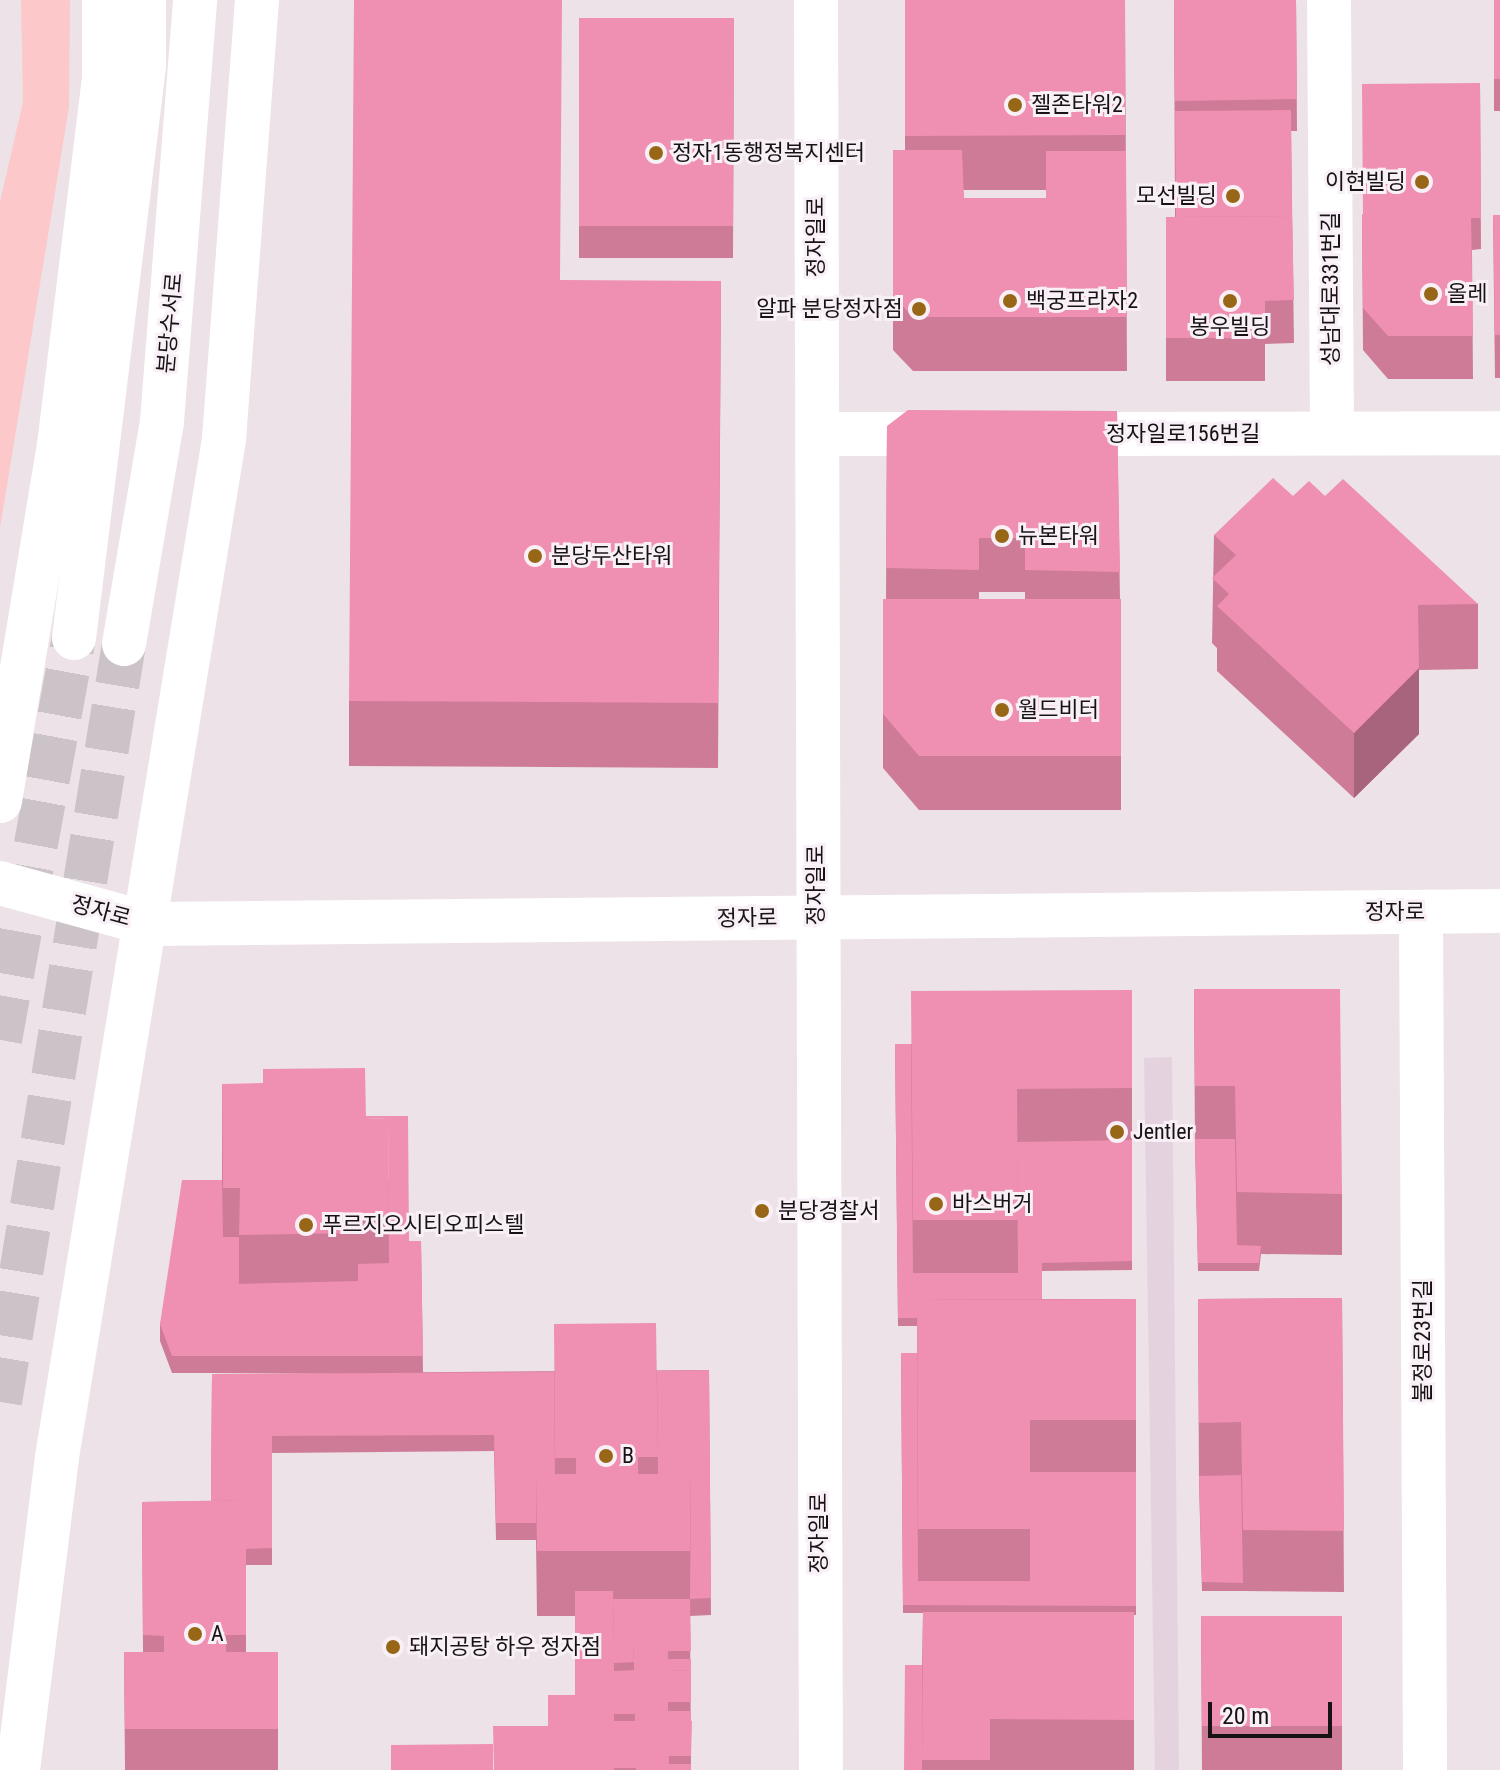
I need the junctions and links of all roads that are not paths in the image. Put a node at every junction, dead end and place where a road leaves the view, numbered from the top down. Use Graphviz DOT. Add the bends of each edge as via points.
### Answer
graph roads {
  1 [pos="104,0"];
  2 [pos="144,0"];
  3 [pos="195,0"];
  4 [pos="257,0"];
  5 [pos="816,0"];
  6 [pos="1329,0"];
  7 [pos="1332,433"];
  8 [pos="1500,433"];
  9 [pos="817,434"];
  10 [pos="74,638"];
  11 [pos="124,644"];
  12 [pos="0,801"];
  13 [pos="0,883"];
  14 [pos="1500,911"];
  15 [pos="1421,912"];
  16 [pos="816,917"];
  17 [pos="149,924"];
  18 [pos="18,1770"];
  19 [pos="821,1770"];
  20 [pos="1425,1770"];
  1 -- 12 [label="main road" via="104,76 59,445"];
  2 -- 10 [label="main road" via="144,66"];
  3 -- 11 [label="main road, 분당수서로" via="162,421"];
  4 -- 17 [label="main road" via="224,439"];
  5 -- 9 [label="main road, 정자일로"];
  6 -- 7 [label="main road, 성남대로331번길"];
  7 -- 8 [label="main road, 정자일로156번길"];
  7 -- 9 [label="main road, 정자일로156번길"];
  9 -- 16 [label="main road, 정자일로"];
  13 -- 17 [label="main road, 정자로"];
  14 -- 15 [label="main road, 정자로"];
  15 -- 16 [label="main road, 정자로"];
  15 -- 20 [label="main road, 불정로23번길"];
  16 -- 17 [label="main road, 정자로"];
  16 -- 19 [label="main road, 정자일로"];
  17 -- 18 [label="main road" via="57,1457"];
}
